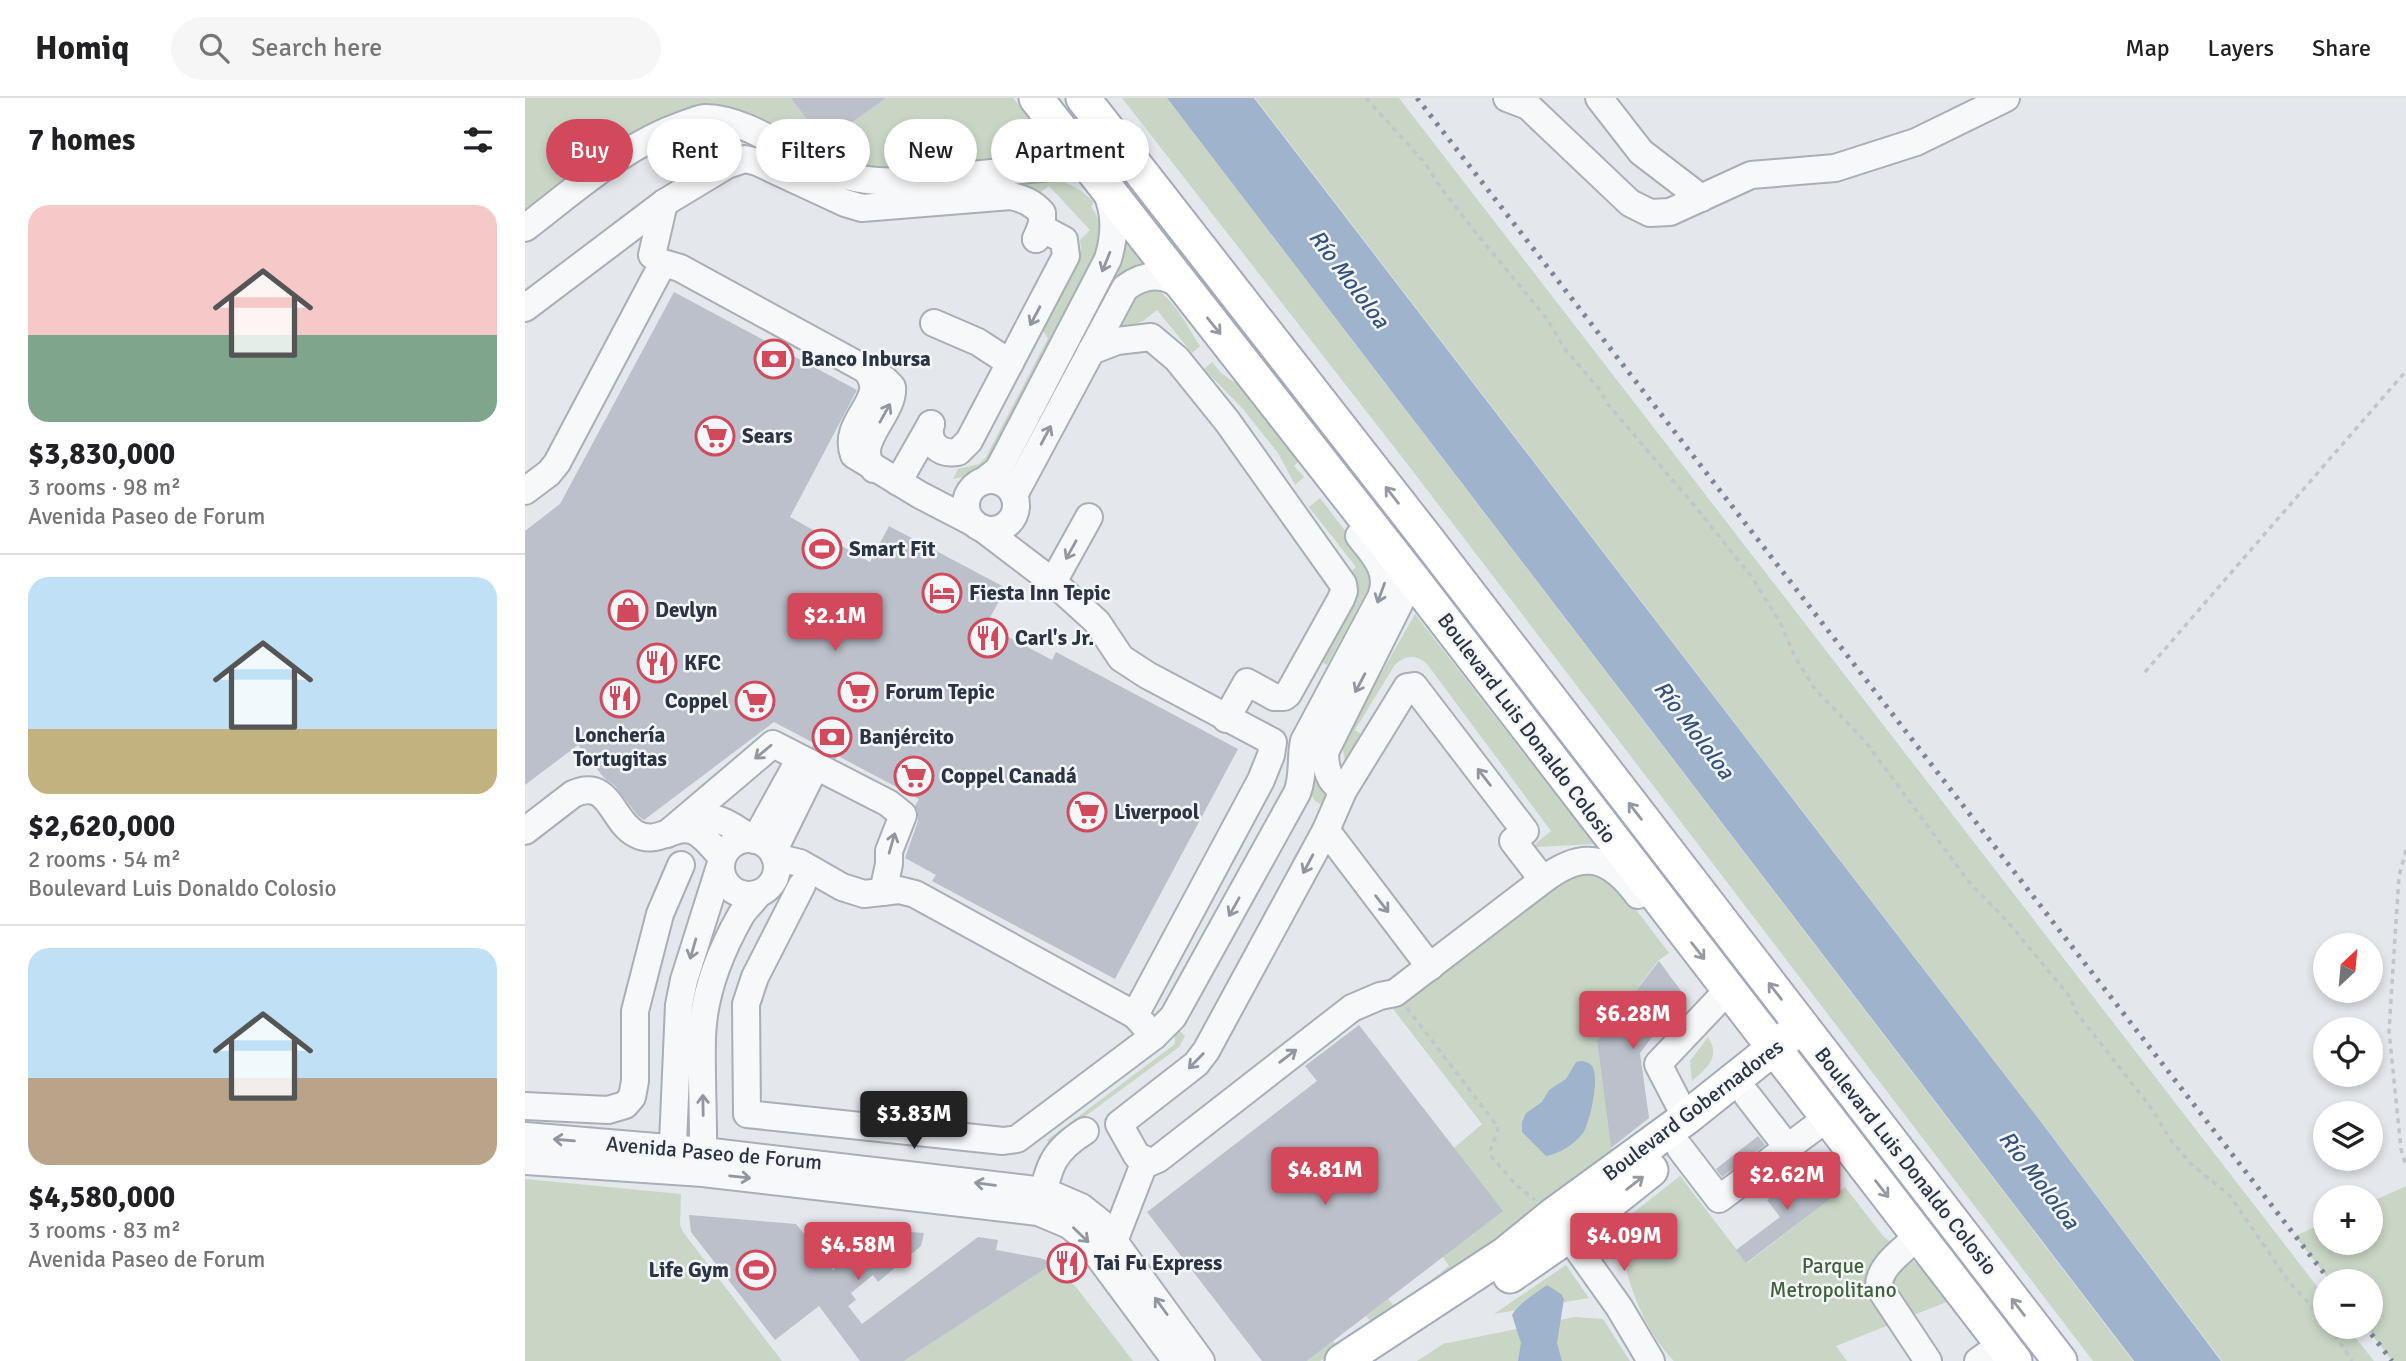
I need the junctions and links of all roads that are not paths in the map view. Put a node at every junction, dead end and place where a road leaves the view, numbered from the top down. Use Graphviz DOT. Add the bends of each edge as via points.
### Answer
graph roads {
  1 [pos="1036,98"];
  2 [pos="1083,98"];
  3 [pos="1507,98"];
  4 [pos="1599,98"];
  5 [pos="2006,98"];
  6 [pos="1544,106"];
  7 [pos="1052,119"];
  8 [pos="1099,119"];
  9 [pos="756,133"];
  10 [pos="756,136"];
  11 [pos="991,176"];
  12 [pos="870,180"];
  13 [pos="1099,182"];
  14 [pos="1101,182"];
  15 [pos="1148,182"];
  16 [pos="1701,198"];
  17 [pos="664,203"];
  18 [pos="632,227"];
  19 [pos="525,228"];
  20 [pos="525,248"];
  21 [pos="658,259"];
  22 [pos="1187,292"];
  23 [pos="525,308"];
  24 [pos="934,323"];
  25 [pos="1091,351"];
  26 [pos="1010,363"];
  27 [pos="1270,397"];
  28 [pos="1329,472"];
  29 [pos="979,483"];
  30 [pos="526,487"];
  31 [pos="909,489"];
  32 [pos="1015,501"];
  33 [pos="1089,517"];
  34 [pos="978,525"];
  35 [pos="1424,535"];
  36 [pos="1047,578"];
  37 [pos="1412,578"];
  38 [pos="1226,719"];
  39 [pos="1286,746"];
  40 [pos="805,767"];
  41 [pos="1603,770"];
  42 [pos="1343,791"];
  43 [pos="730,822"];
  44 [pos="675,827"];
  45 [pos="1326,830"];
  46 [pos="525,831"];
  47 [pos="764,847"];
  48 [pos="722,858"];
  49 [pos="681,865"];
  50 [pos="828,880"];
  51 [pos="1543,880"];
  52 [pos="802,885"];
  53 [pos="762,892"];
  54 [pos="883,892"];
  55 [pos="1666,909"];
  56 [pos="1430,967"];
  57 [pos="1728,990"];
  58 [pos="1135,1015"];
  59 [pos="1808,1034"];
  60 [pos="1154,1036"];
  61 [pos="1780,1056"];
  62 [pos="1747,1095"];
  63 [pos="525,1106"];
  64 [pos="1827,1118"];
  65 [pos="1085,1131"];
  66 [pos="1683,1133"];
  67 [pos="525,1136"];
  68 [pos="1787,1148"];
  69 [pos="672,1160"];
  70 [pos="525,1161"];
  71 [pos="1145,1161"];
  72 [pos="703,1162"];
  73 [pos="1041,1201"];
  74 [pos="1560,1225"];
  75 [pos="1918,1236"];
  76 [pos="1109,1252"];
  77 [pos="1998,1355"];
  78 [pos="1176,1361"];
  79 [pos="1201,1361"];
  80 [pos="1342,1361"];
  81 [pos="1378,1361"];
  82 [pos="1651,1361"];
  83 [pos="1928,1361"];
  84 [pos="2060,1361"];
  1 -- 7 [label="main road, Boulevard Luis Donaldo Colosio"];
  2 -- 8 [label="main road, Boulevard Luis Donaldo Colosio"];
  3 -- 6 [label="street"];
  4 -- 16 [label="street" via="1641,152"];
  5 -- 16 [label="street" via="1916,142 1835,168 1751,175"];
  6 -- 16 [label="street" via="1630,203 1650,213 1670,212"];
  9 -- 19 [label="street" via="728,121 703,117 673,128 621,154"];
  10 -- 20 [label="street" via="711,131 629,167"];
  11 -- 12 [label="street"];
  13 -- 29 [label="street, one-way" via="1114,215 1108,259 1005,459"];
  14 -- 22 [label="main road, Boulevard Luis Donaldo Colosio"];
  35 -- 15 [label="main road, Boulevard Luis Donaldo Colosio, one-way"];
  17 -- 18 [label="street"];
  17 -- 21 [label="street"];
  17 -- 26 [label="street, one-way" via="745,159 862,208 1011,196 1030,202 1042,213 1036,239 1042,233 1056,234 1064,240 1066,256"];
  18 -- 21 [label="street"];
  18 -- 23 [label="street"];
  21 -- 30 [label="street" via="557,463"];
  21 -- 31 [label="street" via="871,374 874,390 853,429 850,446 854,455"];
  22 -- 25 [label="street" via="1162,276 1135,281 1125,288"];
  22 -- 27 [label="main road, Boulevard Luis Donaldo Colosio, one-way"];
  24 -- 26 [label="street" via="978,342"];
  32 -- 25 [label="street, one-way"];
  25 -- 38 [label="street" via="1117,341 1151,337 1177,359 1343,584 1341,599 1288,694 1274,697 1247,682"];
  26 -- 31 [label="street" via="962,450 949,453 932,444 931,424"];
  27 -- 28 [label="main road, Boulevard Luis Donaldo Colosio"];
  27 -- 35 [label="main road" via="1291,405 1408,552 1424,551"];
  28 -- 37 [label="main road, Boulevard Luis Donaldo Colosio"];
  28 -- 39 [label="street, one-way" via="1325,492 1380,563 1385,580 1381,597"];
  29 -- 31 [label="street" via="947,495"];
  29 -- 32 [label="street" via="994,480 1004,484"];
  29 -- 34 [label="street" via="968,494 966,504"];
  31 -- 34 [label="street"];
  32 -- 34 [label="street" via="1007,524 993,530"];
  32 -- 36 [label="street" via="1026,539"];
  33 -- 36 [label="street, one-way"];
  34 -- 36 [label="street"];
  35 -- 41 [label="main road, Boulevard Luis Donaldo Colosio"];
  36 -- 38 [label="street" via="1097,622 1121,658"];
  37 -- 41 [label="main road" via="1426,574 1445,582 1581,760"];
  37 -- 42 [label="street, one-way" via="1325,752 1329,776"];
  37 -- 55 [label="main road, Boulevard Luis Donaldo Colosio"];
  38 -- 39 [label="street"];
  39 -- 58 [label="street" via="1261,780"];
  39 -- 60 [label="street, one-way" via="1300,759 1297,793 1173,1017"];
  40 -- 47 [label="street"];
  59 -- 41 [label="main road, Boulevard Luis Donaldo Colosio, one-way"];
  42 -- 45 [label="street"];
  51 -- 42 [label="street, one-way" via="1513,841 1525,831 1414,685 1407,687"];
  43 -- 44 [label="street" via="704,816"];
  43 -- 47 [label="street"];
  43 -- 48 [label="street"];
  44 -- 46 [label="street" via="656,838 636,834 601,794 583,790"];
  44 -- 48 [label="street" via="694,831"];
  54 -- 44 [label="street, one-way" via="889,851 903,815 773,744"];
  45 -- 56 [label="street, one-way"];
  45 -- 71 [label="street, one-way" via="1206,1051 1196,1064 1119,1124 1137,1156"];
  47 -- 48 [label="street" via="736,842"];
  47 -- 50 [label="street"];
  47 -- 53 [label="street" via="777,872 774,882"];
  48 -- 53 [label="street" via="723,878 733,890 747,896"];
  48 -- 69 [label="street, one-way" via="679,1005"];
  49 -- 63 [label="street" via="660,914 635,1011 632,1097 625,1105 608,1110"];
  50 -- 52 [label="street"];
  50 -- 54 [label="street" via="864,894"];
  51 -- 55 [label="street" via="1571,862 1601,862 1626,879 1646,906"];
  51 -- 56 [label="street"];
  52 -- 53 [label="street"];
  52 -- 60 [label="street" via="745,1004 747,1114 1017,1139"];
  72 -- 53 [label="street, one-way" via="705,1010 727,943 741,915"];
  54 -- 58 [label="street" via="915,894"];
  55 -- 57 [label="main road, Boulevard Luis Donaldo Colosio, one-way"];
  71 -- 56 [label="street, one-way" via="1158,1159 1352,1008 1395,993"];
  57 -- 61 [label="main road, Boulevard Luis Donaldo Colosio"];
  57 -- 66 [label="street" via="1658,1064"];
  58 -- 60 [label="street"];
  59 -- 61 [label="main road, Boulevard Gobernadores"];
  84 -- 59 [label="main road, Boulevard Luis Donaldo Colosio, one-way"];
  61 -- 62 [label="main road, Boulevard Gobernadores"];
  61 -- 64 [label="main road, Boulevard Luis Donaldo Colosio"];
  61 -- 66 [label="main road, Boulevard Gobernadores"];
  62 -- 66 [label="main road, Boulevard Gobernadores"];
  62 -- 68 [label="street"];
  64 -- 68 [label="street"];
  64 -- 75 [label="main road, Boulevard Luis Donaldo Colosio, one-way"];
  65 -- 73 [label="street" via="1057,1152"];
  66 -- 68 [label="street" via="1719,1199"];
  66 -- 74 [label="main road, Boulevard Gobernadores"];
  69 -- 67 [label="street, Avenida Paseo de Forum, one-way"];
  69 -- 70 [label="street, Avenida Paseo de Forum"];
  69 -- 72 [label="street, Avenida Paseo de Forum"];
  71 -- 76 [label="street"];
  72 -- 73 [label="street, Avenida Paseo de Forum"];
  73 -- 76 [label="street, Avenida Paseo de Forum"];
  74 -- 80 [label="main road, Boulevard Gobernadores" via="1506,1254"];
  74 -- 81 [label="main road, Boulevard Gobernadores"];
  74 -- 82 [label="street"];
  75 -- 77 [label="main road, Boulevard Luis Donaldo Colosio"];
  75 -- 83 [label="street" via="1885,1268 1879,1287"];
  76 -- 78 [label="street, Avenida Paseo de Forum"];
  79 -- 76 [label="street, Avenida Paseo de Forum, one-way"];
}
